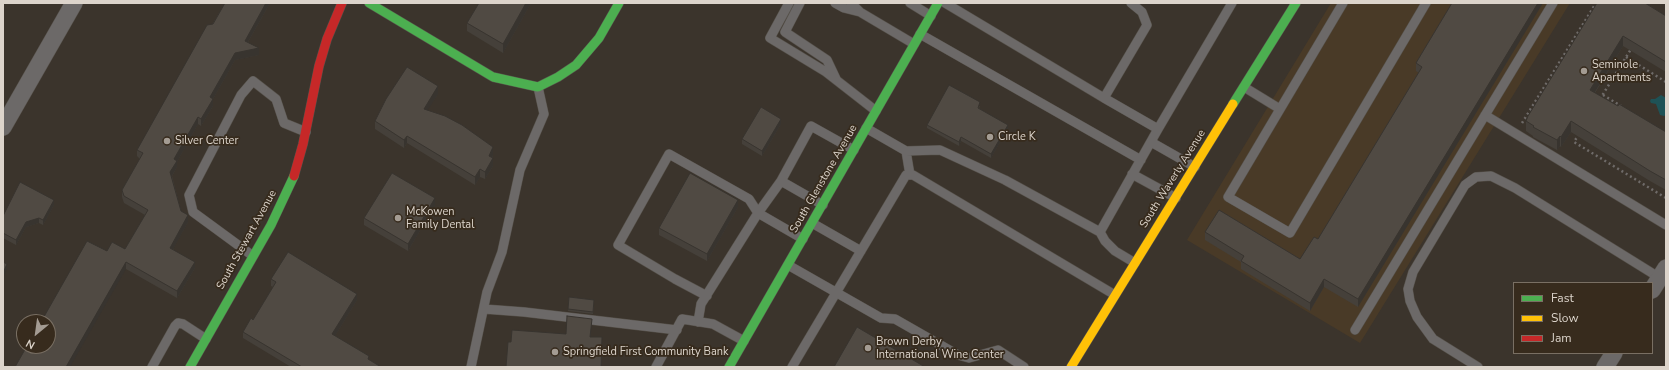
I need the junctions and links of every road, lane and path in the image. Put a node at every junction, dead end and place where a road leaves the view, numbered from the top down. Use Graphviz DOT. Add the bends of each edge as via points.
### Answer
graph roads {
  1 [pos="74,3"];
  2 [pos="342,3"];
  3 [pos="369,3"];
  4 [pos="619,3"];
  5 [pos="789,3"];
  6 [pos="800,3"];
  7 [pos="835,3"];
  8 [pos="851,3"];
  9 [pos="910,3"];
  10 [pos="938,3"];
  11 [pos="945,3"];
  12 [pos="1131,3"];
  13 [pos="1296,3"];
  14 [pos="1343,3"];
  15 [pos="1426,3"];
  16 [pos="1553,3"];
  17 [pos="1596,3"];
  18 [pos="1231,4"];
  19 [pos="860,12"];
  20 [pos="931,16"];
  21 [pos="920,34"];
  22 [pos="914,44"];
  23 [pos="1634,44"];
  24 [pos="1626,57"];
  25 [pos="837,81"];
  26 [pos="1666,82"];
  27 [pos="538,87"];
  28 [pos="1244,87"];
  29 [pos="1603,95"];
  30 [pos="1104,98"];
  31 [pos="1599,102"];
  32 [pos="1622,106"];
  33 [pos="1280,109"];
  34 [pos="876,111"];
  35 [pos="1485,115"];
  36 [pos="3,127"];
  37 [pos="866,128"];
  38 [pos="1582,128"];
  39 [pos="1158,129"];
  40 [pos="306,132"];
  41 [pos="1515,133"];
  42 [pos="1151,142"];
  43 [pos="854,150"];
  44 [pos="906,151"];
  45 [pos="1141,160"];
  46 [pos="1195,167"];
  47 [pos="1132,174"];
  48 [pos="910,175"];
  49 [pos="781,181"];
  50 [pos="1176,198"];
  51 [pos="1666,198"];
  52 [pos="823,205"];
  53 [pos="758,213"];
  54 [pos="812,223"];
  55 [pos="1666,225"];
  56 [pos="1100,232"];
  57 [pos="803,239"];
  58 [pos="860,251"];
  59 [pos="253,256"];
  60 [pos="1135,263"];
  61 [pos="788,265"];
  62 [pos="1659,279"];
  63 [pos="836,293"];
  64 [pos="1115,295"];
  65 [pos="707,296"];
  66 [pos="484,309"];
  67 [pos="698,322"];
  68 [pos="677,330"];
  69 [pos="1355,330"];
  70 [pos="206,339"];
  71 [pos="744,341"];
  72 [pos="1613,354"];
  73 [pos="152,367"];
  74 [pos="190,367"];
  75 [pos="471,367"];
  76 [pos="656,367"];
  77 [pos="729,367"];
  78 [pos="792,367"];
  79 [pos="1024,367"];
  80 [pos="1071,367"];
  81 [pos="1478,367"];
  82 [pos="1605,367"];
  1 -- 36 [label="street"];
  2 -- 40 [label="street, South Stewart Avenue" via="325,46"];
  3 -- 27 [label="street" via="493,76"];
  4 -- 27 [label="street" via="599,38 576,65"];
  5 -- 25 [label="lane" via="770,38"];
  6 -- 25 [label="lane" via="785,32 827,60"];
  7 -- 19 [label="lane"];
  8 -- 19 [label="lane"];
  9 -- 20 [label="lane"];
  10 -- 20 [label="street, South Glenstone Avenue"];
  11 -- 30 [label="lane"];
  12 -- 30 [label="lane" via="1142,12 1147,26"];
  13 -- 28 [label="street, South Waverly Avenue"];
  14 -- 33 [label="lane"];
  15 -- 33 [label="lane" via="1290,233 1228,197"];
  16 -- 35 [label="lane"];
  17 -- 41 [label="path"];
  18 -- 39 [label="lane"];
  19 -- 22 [label="lane"];
  20 -- 21 [label="street, South Glenstone Avenue"];
  21 -- 22 [label="street, South Glenstone Avenue"];
  21 -- 45 [label="lane"];
  22 -- 34 [label="street, South Glenstone Avenue"];
  23 -- 24 [label="path"];
  24 -- 26 [label="path"];
  24 -- 29 [label="path"];
  25 -- 34 [label="lane"];
  27 -- 66 [label="lane" via="544,114 520,170 502,252"];
  28 -- 33 [label="lane"];
  28 -- 46 [label="street, South Waverly Avenue"];
  29 -- 31 [label="path"];
  29 -- 32 [label="path"];
  30 -- 39 [label="lane"];
  34 -- 37 [label="street, South Glenstone Avenue"];
  35 -- 41 [label="lane"];
  35 -- 69 [label="lane"];
  37 -- 43 [label="street, South Glenstone Avenue"];
  37 -- 44 [label="lane"];
  38 -- 51 [label="path" via="1574,142"];
  39 -- 42 [label="lane"];
  40 -- 59 [label="street, South Stewart Avenue" via="297,168 285,197"];
  40 -- 59 [label="lane" via="284,123 276,99 253,81 241,94 189,195 193,212"];
  41 -- 55 [label="lane"];
  42 -- 45 [label="lane"];
  42 -- 46 [label="lane"];
  43 -- 49 [label="lane" via="811,126"];
  43 -- 52 [label="street, South Glenstone Avenue"];
  44 -- 48 [label="lane"];
  44 -- 56 [label="lane" via="940,150 1005,180"];
  45 -- 47 [label="lane"];
  46 -- 50 [label="street, South Waverly Avenue"];
  47 -- 50 [label="lane"];
  47 -- 56 [label="lane"];
  48 -- 58 [label="lane" via="906,175"];
  48 -- 64 [label="lane"];
  49 -- 52 [label="lane"];
  49 -- 53 [label="lane"];
  50 -- 60 [label="street, South Waverly Avenue"];
  52 -- 54 [label="street, South Glenstone Avenue"];
  53 -- 57 [label="lane"];
  53 -- 65 [label="lane"];
  53 -- 65 [label="lane" via="749,199 669,154 618,245"];
  54 -- 57 [label="street, South Glenstone Avenue"];
  54 -- 58 [label="lane"];
  56 -- 60 [label="lane" via="1115,251"];
  57 -- 61 [label="street, South Glenstone Avenue"];
  58 -- 63 [label="lane"];
  59 -- 70 [label="street, South Stewart Avenue"];
  60 -- 64 [label="street, South Waverly Avenue"];
  61 -- 63 [label="lane"];
  61 -- 71 [label="street, South Glenstone Avenue"];
  62 -- 81 [label="lane" via="1515,188 1491,176 1476,177 1465,185 1414,272 1408,289 1417,317 1433,339"];
  63 -- 78 [label="lane"];
  63 -- 79 [label="lane" via="881,318 895,319 958,355 969,358 998,350"];
  64 -- 80 [label="street, South Waverly Avenue"];
  65 -- 67 [label="lane" via="702,304"];
  66 -- 68 [label="lane"];
  66 -- 75 [label="lane"];
  67 -- 68 [label="lane" via="682,319"];
  67 -- 71 [label="lane" via="713,324"];
  68 -- 76 [label="lane"];
  70 -- 73 [label="lane" via="178,323"];
  70 -- 74 [label="street, South Stewart Avenue"];
  71 -- 77 [label="street, South Glenstone Avenue"];
  72 -- 82 [label="street"];
}
